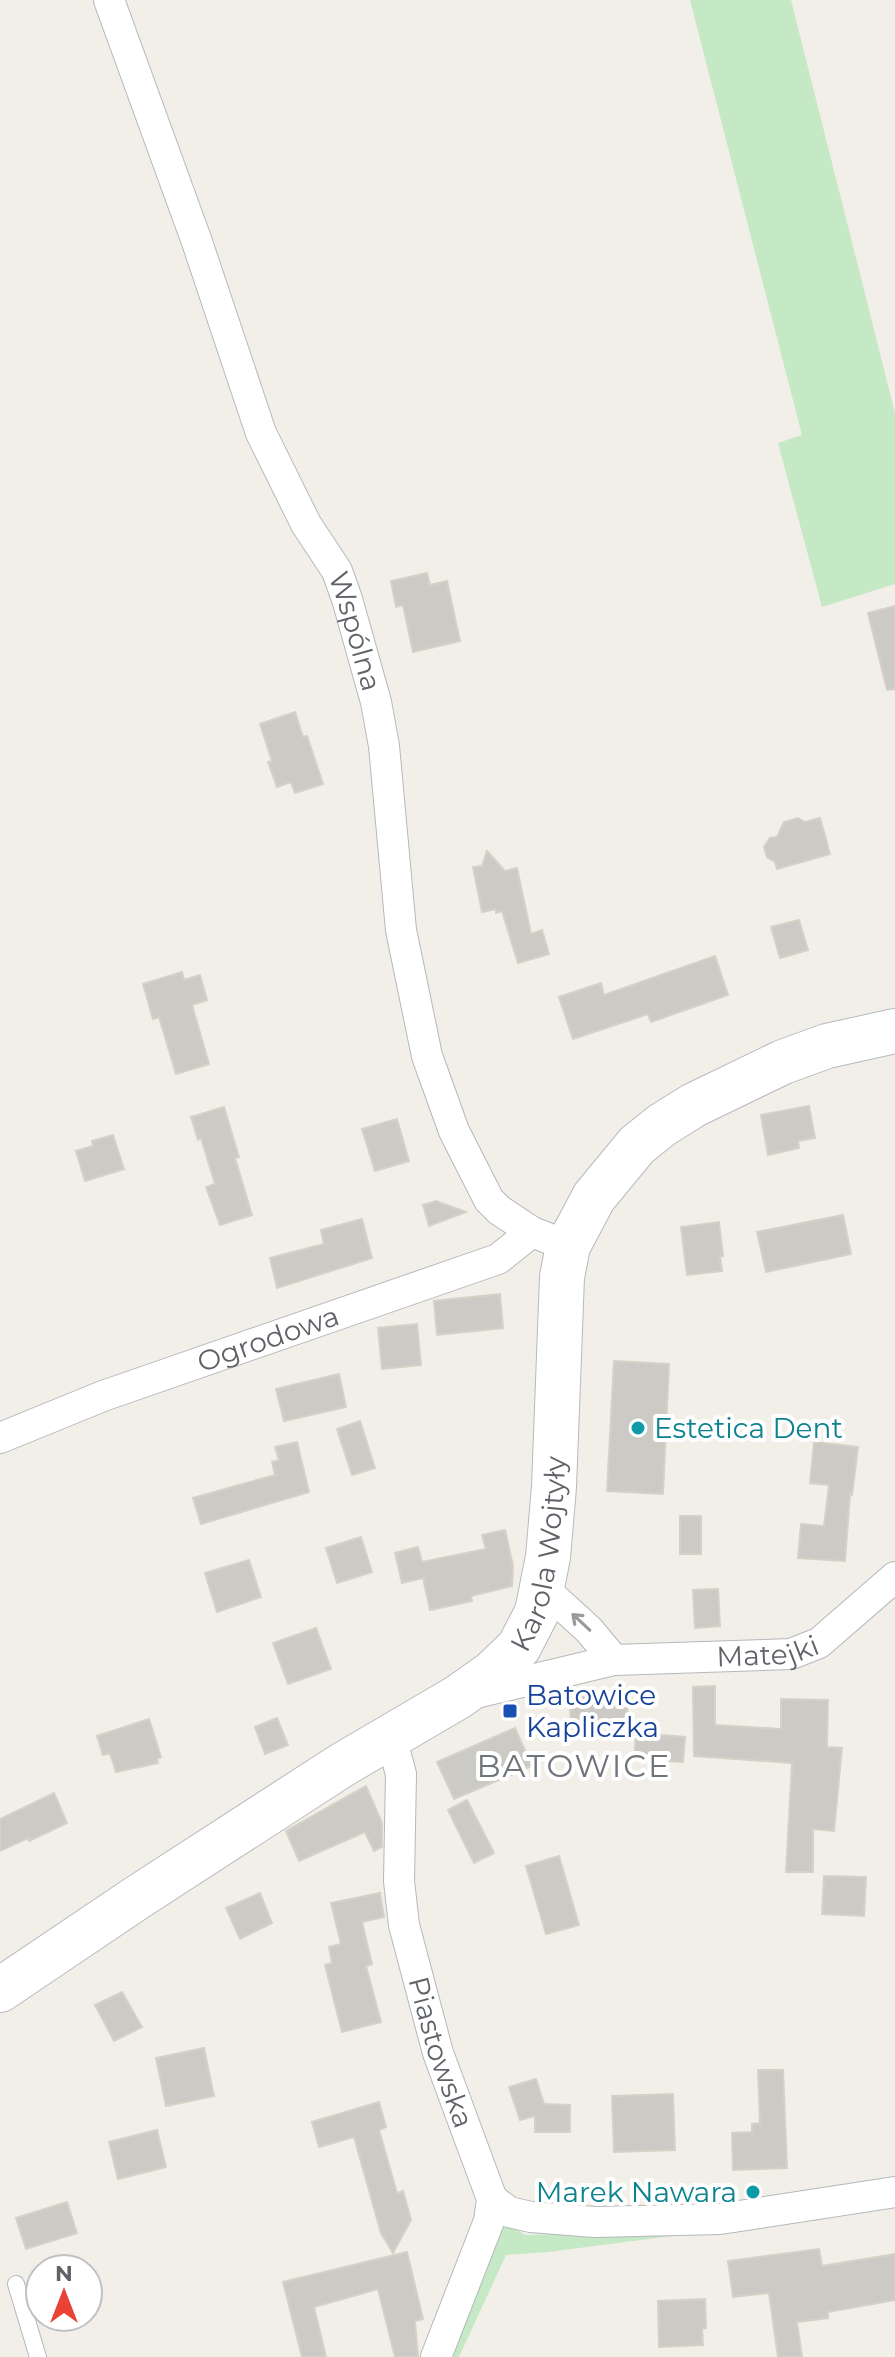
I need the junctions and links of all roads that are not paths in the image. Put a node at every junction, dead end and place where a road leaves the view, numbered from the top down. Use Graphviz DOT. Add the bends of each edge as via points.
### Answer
graph roads {
  1 [pos="109,0"];
  2 [pos="895,1031"];
  3 [pos="550,1239"];
  4 [pos="0,1438"];
  5 [pos="895,1577"];
  6 [pos="543,1588"];
  7 [pos="614,1660"];
  8 [pos="458,1697"];
  9 [pos="391,1737"];
  10 [pos="0,1990"];
  11 [pos="895,2192"];
  12 [pos="492,2199"];
  13 [pos="16,2284"];
  14 [pos="38,2357"];
  15 [pos="436,2357"];
  1 -- 3 [label="street, Wspólna" via="261,433 306,524 337,571 347,599 379,716 401,930 427,1056 454,1131 489,1200"];
  2 -- 3 [label="street, Karola Wojtyły" via="783,1062 694,1105 637,1145"];
  3 -- 4 [label="street, Ogrodowa" via="103,1396"];
  3 -- 6 [label="street, Karola Wojtyły" via="560,1303 554,1487"];
  5 -- 7 [label="street, Matejki" via="819,1643 791,1654"];
  7 -- 6 [label="street, one-way"];
  6 -- 8 [label="street, Karola Wojtyły" via="519,1647"];
  7 -- 8 [label="street, Matejki"];
  8 -- 9 [label="street, Karola Wojtyły"];
  9 -- 10 [label="street, Karola Wojtyły"];
  9 -- 12 [label="street, Piastowska" via="401,1774 399,1881 404,1925 438,2053"];
  11 -- 12 [label="street" via="720,2219 595,2222 531,2217 509,2212"];
  12 -- 15 [label="street" via="489,2221"];
  13 -- 14 [label="lane"];
}
